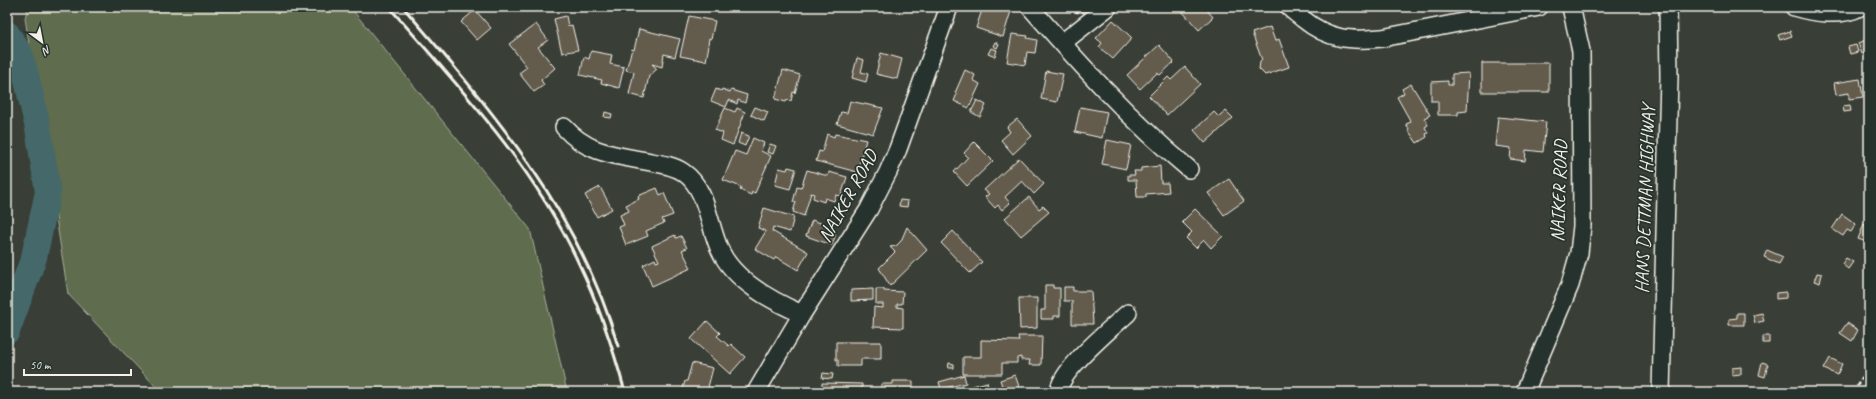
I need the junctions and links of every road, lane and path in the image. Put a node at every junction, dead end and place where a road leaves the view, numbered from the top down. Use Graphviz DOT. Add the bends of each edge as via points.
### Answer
graph roads {
  1 [pos="949,7"];
  2 [pos="1030,7"];
  3 [pos="1108,7"];
  4 [pos="1289,7"];
  5 [pos="1539,7"];
  6 [pos="1571,7"];
  7 [pos="1668,7"];
  8 [pos="1794,7"];
  9 [pos="1860,7"];
  10 [pos="1062,43"];
  11 [pos="564,127"];
  12 [pos="1189,169"];
  13 [pos="1128,313"];
  14 [pos="802,314"];
  15 [pos="1869,367"];
  16 [pos="756,392"];
  17 [pos="1059,392"];
  18 [pos="1525,392"];
  19 [pos="1661,392"];
  20 [pos="1853,392"];
  1 -- 14 [label="street, NAIKER ROAD" via="888,172 869,209"];
  2 -- 10 [label="street"];
  3 -- 10 [label="street"];
  4 -- 5 [label="street" via="1325,34 1358,40 1382,38"];
  6 -- 18 [label="street, NAIKER ROAD" via="1581,51 1582,226 1570,285"];
  7 -- 19 [label="street, HANS DETTMAN HIGHWAY" via="1669,77"];
  8 -- 9 [label="street" via="1842,13"];
  10 -- 12 [label="street" via="1157,143"];
  11 -- 14 [label="street" via="578,141 596,150 666,165 683,172 702,197 720,251 732,268 776,303"];
  13 -- 17 [label="street" via="1077,361 1063,378"];
  14 -- 16 [label="street, NAIKER ROAD"];
  15 -- 20 [label="path"];
}
